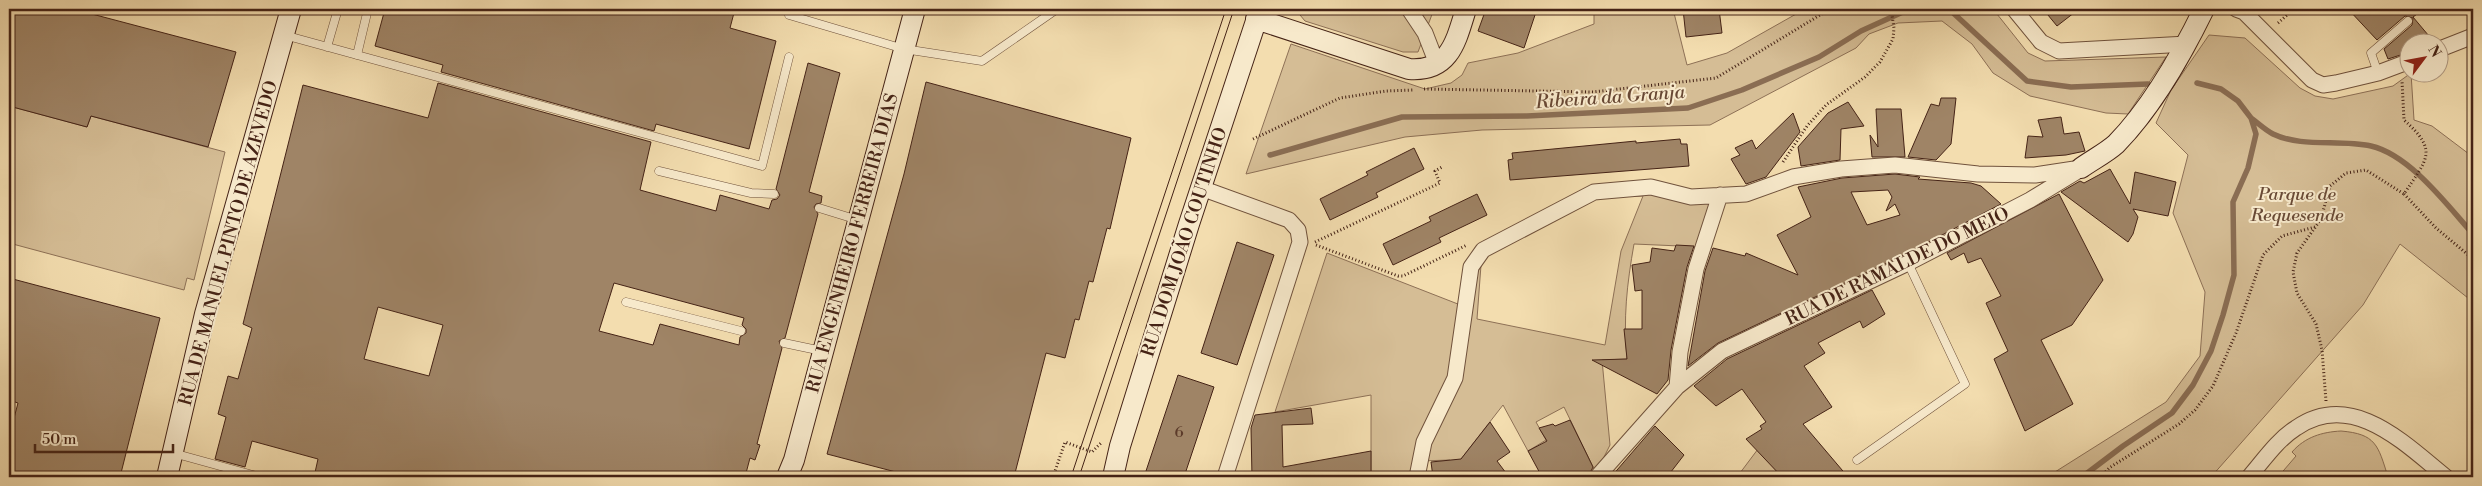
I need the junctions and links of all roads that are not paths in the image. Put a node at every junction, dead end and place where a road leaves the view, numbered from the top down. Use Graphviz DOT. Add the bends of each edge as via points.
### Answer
graph roads {
  1 [pos="291,9"];
  2 [pos="338,9"];
  3 [pos="368,9"];
  4 [pos="791,9"];
  5 [pos="915,9"];
  6 [pos="1058,9"];
  7 [pos="1409,9"];
  8 [pos="1466,9"];
  9 [pos="2014,9"];
  10 [pos="2204,9"];
  11 [pos="2236,9"];
  12 [pos="1258,14"];
  13 [pos="2408,21"];
  14 [pos="284,35"];
  15 [pos="2473,36"];
  16 [pos="2187,44"];
  17 [pos="2450,45"];
  18 [pos="327,47"];
  19 [pos="904,49"];
  20 [pos="357,55"];
  21 [pos="789,57"];
  22 [pos="1437,64"];
  23 [pos="2400,65"];
  24 [pos="2378,73"];
  25 [pos="2081,168"];
  26 [pos="659,171"];
  27 [pos="1201,188"];
  28 [pos="774,194"];
  29 [pos="1720,195"];
  30 [pos="819,208"];
  31 [pos="858,220"];
  32 [pos="1908,263"];
  33 [pos="626,302"];
  34 [pos="741,331"];
  35 [pos="784,343"];
  36 [pos="822,352"];
  37 [pos="1676,387"];
  38 [pos="173,453"];
  39 [pos="1857,460"];
  40 [pos="167,477"];
  41 [pos="260,477"];
  42 [pos="787,477"];
  43 [pos="1113,477"];
  44 [pos="1225,477"];
  45 [pos="1417,477"];
  46 [pos="1597,477"];
  47 [pos="2249,477"];
  48 [pos="2446,477"];
  1 -- 14 [label="main road, RUA DE MANUEL PINTO DE AZEVEDO"];
  2 -- 18 [label="lane"];
  3 -- 20 [label="lane"];
  4 -- 19 [label="lane" via="789,15"];
  5 -- 19 [label="main road, RUA ENGENHEIRO FERREIRA DIAS"];
  6 -- 19 [label="lane" via="982,61"];
  7 -- 22 [label="street" via="1425,33"];
  8 -- 22 [label="main road" via="1450,53"];
  9 -- 16 [label="street" via="2042,42 2059,51"];
  10 -- 16 [label="main road, RUA DE RAMALDE DO MEIO"];
  11 -- 24 [label="street" via="2244,12 2312,80 2323,85"];
  12 -- 22 [label="main road" via="1409,70 1424,70"];
  12 -- 27 [label="main road, RUA DOM JOÃO COUTINHO"];
  13 -- 24 [label="lane" via="2371,54"];
  14 -- 18 [label="lane"];
  14 -- 38 [label="main road, RUA DE MANUEL PINTO DE AZEVEDO" via="205,314"];
  15 -- 17 [label="street"];
  16 -- 25 [label="main road, RUA DE RAMALDE DO MEIO" via="2140,116 2115,145"];
  18 -- 20 [label="lane"];
  19 -- 31 [label="main road, RUA ENGENHEIRO FERREIRA DIAS"];
  20 -- 21 [label="lane" via="762,166"];
  23 -- 24 [label="street"];
  25 -- 29 [label="street" via="2035,175 1978,174 1895,165 1841,169 1793,177 1746,194"];
  25 -- 32 [label="street, RUA DE RAMALDE DO MEIO" via="2030,200"];
  26 -- 28 [label="lane" via="751,193"];
  27 -- 43 [label="main road, RUA DOM JOÃO COUTINHO"];
  27 -- 44 [label="street" via="1289,220 1307,243"];
  29 -- 37 [label="street" via="1696,269"];
  29 -- 45 [label="street" via="1691,197 1651,187 1594,192 1484,250 1471,267 1455,378 1424,442"];
  30 -- 31 [label="lane"];
  31 -- 36 [label="main road, RUA ENGENHEIRO FERREIRA DIAS"];
  32 -- 37 [label="street, RUA DE RAMALDE DO MEIO" via="1722,351"];
  32 -- 39 [label="lane" via="1965,384"];
  33 -- 34 [label="lane"];
  35 -- 36 [label="lane"];
  36 -- 42 [label="main road, RUA ENGENHEIRO FERREIRA DIAS"];
  37 -- 46 [label="street, RUA DE RAMALDE DO MEIO"];
  38 -- 40 [label="main road, RUA DE MANUEL PINTO DE AZEVEDO"];
  38 -- 41 [label="lane"];
  47 -- 48 [label="street" via="2282,439 2297,427 2327,416 2352,416 2375,423"];
}
